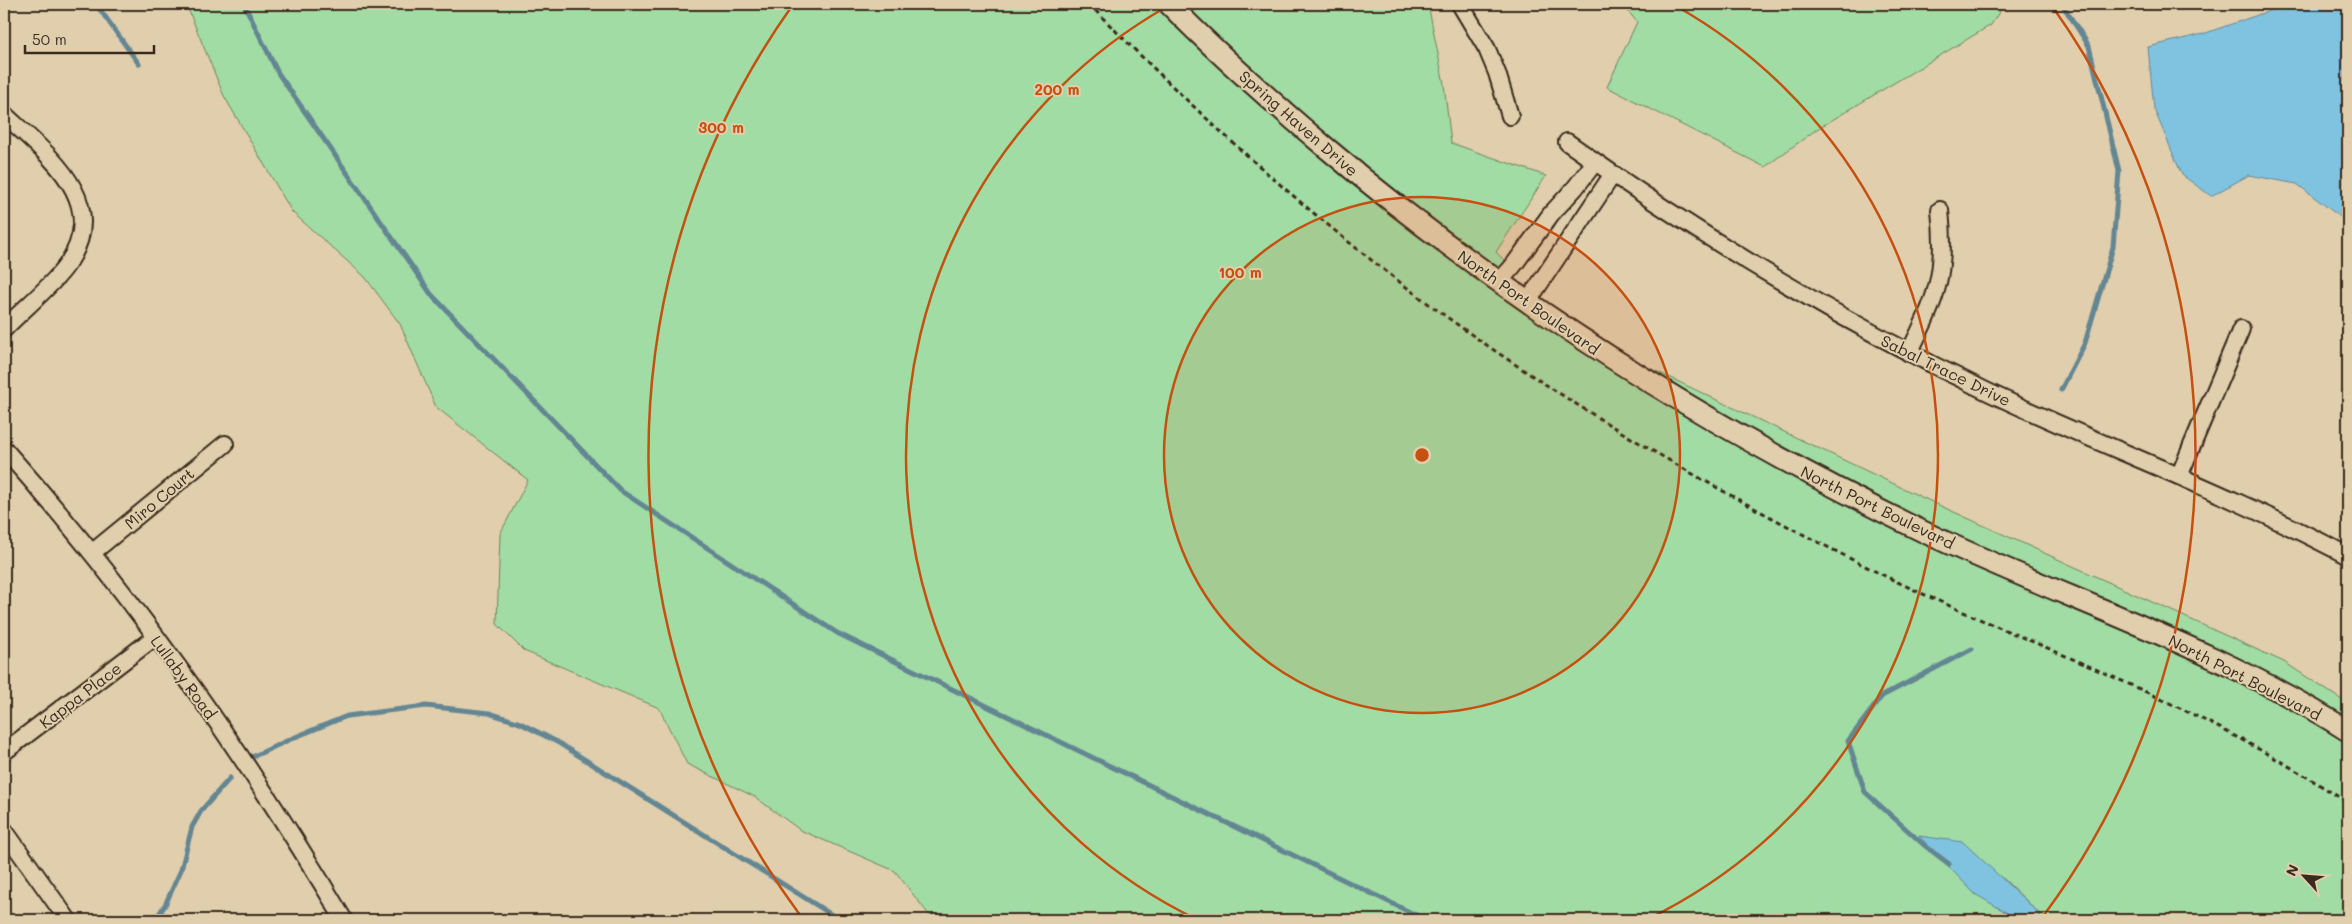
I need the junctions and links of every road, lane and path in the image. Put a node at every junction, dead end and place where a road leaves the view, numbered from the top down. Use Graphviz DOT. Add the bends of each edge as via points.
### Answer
graph roads {
  1 [pos="1089,4"];
  2 [pos="1170,4"];
  3 [pos="1460,4"];
  4 [pos="4,114"];
  5 [pos="1510,116"];
  6 [pos="1567,142"];
  7 [pos="1594,162"];
  8 [pos="1614,174"];
  9 [pos="1558,205"];
  10 [pos="1940,210"];
  11 [pos="1582,221"];
  12 [pos="1433,235"];
  13 [pos="1499,282"];
  14 [pos="1528,301"];
  15 [pos="4,328"];
  16 [pos="2241,328"];
  17 [pos="1909,353"];
  18 [pos="225,444"];
  19 [pos="4,449"];
  20 [pos="2180,474"];
  21 [pos="93,552"];
  22 [pos="2348,556"];
  23 [pos="155,637"];
  24 [pos="2348,731"];
  25 [pos="4,752"];
  26 [pos="2348,803"];
  27 [pos="4,830"];
  28 [pos="68,920"];
  29 [pos="344,920"];
  1 -- 26 [label="path" via="1196,109 1335,230 1466,331 1641,445 1865,567 2099,670 2236,736 2292,766"];
  2 -- 12 [label="street, Spring Haven Drive" via="1270,100"];
  3 -- 5 [label="street" via="1487,49"];
  4 -- 15 [label="street" via="71,181 81,214 80,234 66,267"];
  6 -- 7 [label="street, Sabal Trace Drive"];
  7 -- 8 [label="street, Sabal Trace Drive"];
  7 -- 9 [label="street"];
  8 -- 11 [label="street"];
  8 -- 17 [label="street, Sabal Trace Drive" via="1736,256"];
  9 -- 11 [label="street"];
  9 -- 13 [label="street"];
  10 -- 17 [label="street" via="1943,245 1937,291"];
  11 -- 14 [label="street"];
  12 -- 13 [label="street, North Port Boulevard"];
  13 -- 14 [label="street, North Port Boulevard"];
  14 -- 24 [label="street, North Port Boulevard" via="1577,336 1698,412 1850,495 1927,533 2206,653"];
  16 -- 20 [label="street"];
  17 -- 20 [label="street, Sabal Trace Drive" via="2006,400"];
  18 -- 21 [label="street, Miro Court"];
  19 -- 21 [label="street, Lullaby Road"];
  20 -- 22 [label="street, Sabal Trace Drive"];
  21 -- 23 [label="street, Lullaby Road"];
  23 -- 25 [label="street, Kappa Place"];
  23 -- 29 [label="street, Lullaby Road" via="235,746"];
  27 -- 28 [label="street"];
}
